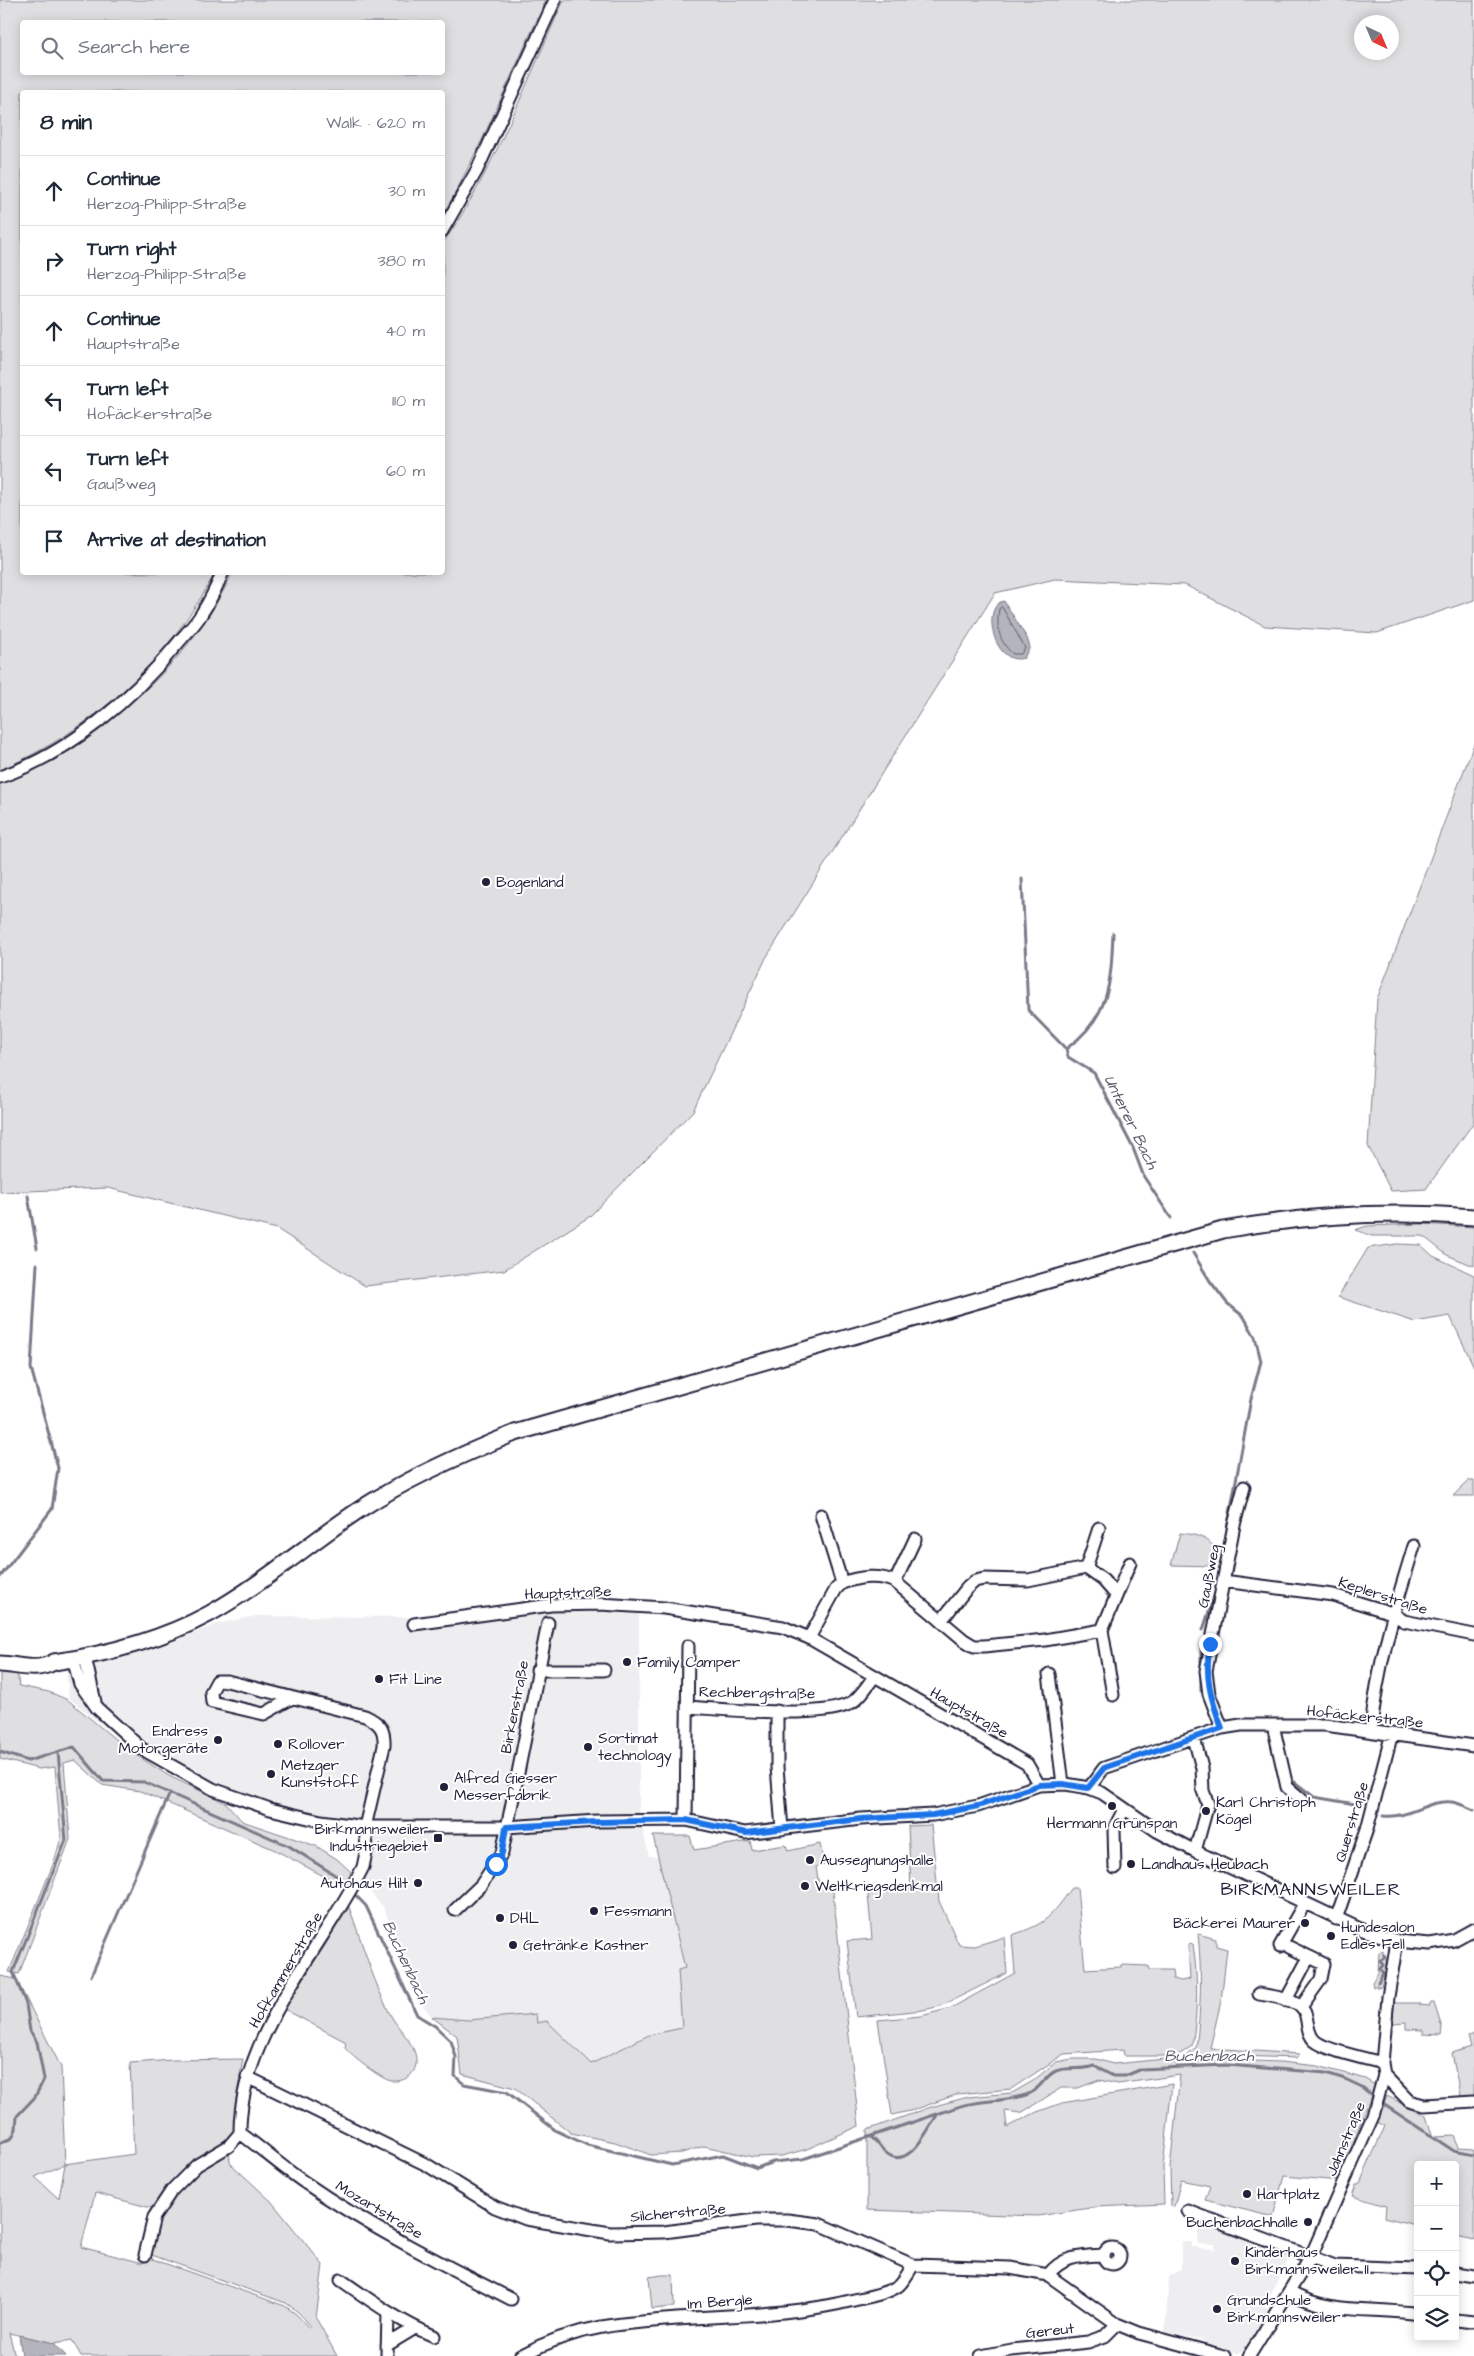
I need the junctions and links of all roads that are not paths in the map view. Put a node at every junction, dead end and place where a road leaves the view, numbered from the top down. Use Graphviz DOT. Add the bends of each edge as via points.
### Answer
graph roads {
  1 [pos="555,0"];
  2 [pos="445,226"];
  3 [pos="222,575"];
  4 [pos="0,777"];
  5 [pos="1474,1217"];
  6 [pos="1244,1487"];
  7 [pos="821,1515"];
  8 [pos="1099,1528"];
  9 [pos="915,1539"];
  10 [pos="1414,1546"];
  11 [pos="1130,1563"];
  12 [pos="1086,1568"];
  13 [pos="1223,1581"];
  14 [pos="895,1582"];
  15 [pos="842,1583"];
  16 [pos="1116,1595"];
  17 [pos="1392,1613"];
  18 [pos="941,1621"];
  19 [pos="548,1623"];
  20 [pos="414,1624"];
  21 [pos="1102,1630"];
  22 [pos="1474,1635"];
  23 [pos="809,1638"];
  24 [pos="688,1646"];
  25 [pos="79,1658"];
  26 [pos="0,1664"];
  27 [pos="537,1670"];
  28 [pos="604,1670"];
  29 [pos="1049,1674"];
  30 [pos="875,1676"];
  31 [pos="1113,1695"];
  32 [pos="292,1698"];
  33 [pos="686,1708"];
  34 [pos="777,1711"];
  35 [pos="1274,1725"];
  36 [pos="1222,1728"];
  37 [pos="1371,1730"];
  38 [pos="1392,1733"];
  39 [pos="1194,1738"];
  40 [pos="1474,1746"];
  41 [pos="1063,1784"];
  42 [pos="1039,1785"];
  43 [pos="1088,1788"];
  44 [pos="1301,1798"];
  45 [pos="1124,1809"];
  46 [pos="686,1820"];
  47 [pos="365,1827"];
  48 [pos="506,1827"];
  49 [pos="782,1829"];
  50 [pos="1195,1851"];
  51 [pos="1115,1868"];
  52 [pos="1304,1904"];
  53 [pos="455,1910"];
  54 [pos="1336,1919"];
  55 [pos="1472,1933"];
  56 [pos="1397,1941"];
  57 [pos="1309,1957"];
  58 [pos="1259,1994"];
  59 [pos="1286,2000"];
  60 [pos="1301,2007"];
  61 [pos="1382,2063"];
  62 [pos="1384,2075"];
  63 [pos="247,2077"];
  64 [pos="1474,2102"];
  65 [pos="240,2132"];
  66 [pos="1188,2211"];
  67 [pos="145,2255"];
  68 [pos="1104,2255"];
  69 [pos="1311,2256"];
  70 [pos="913,2265"];
  71 [pos="1414,2270"];
  72 [pos="1459,2274"];
  73 [pos="1048,2275"];
  74 [pos="1474,2276"];
  75 [pos="341,2280"];
  76 [pos="1289,2292"];
  77 [pos="511,2300"];
  78 [pos="388,2312"];
  79 [pos="1414,2314"];
  80 [pos="1459,2320"];
  81 [pos="1474,2322"];
  82 [pos="1117,2324"];
  83 [pos="415,2328"];
  84 [pos="434,2336"];
  85 [pos="387,2351"];
  86 [pos="1013,2353"];
  87 [pos="520,2356"];
  88 [pos="981,2356"];
  89 [pos="1224,2356"];
  90 [pos="1249,2356"];
  1 -- 2 [label="street" via="477,170"];
  3 -- 4 [label="street" via="202,614 132,694 66,744 17,772"];
  5 -- 25 [label="main road" via="1333,1214 1223,1230 515,1433 439,1465 362,1508 210,1614 135,1646"];
  6 -- 13 [label="street, Gaußweg"];
  7 -- 15 [label="street"];
  8 -- 12 [label="street"];
  9 -- 14 [label="street"];
  10 -- 17 [label="street"];
  11 -- 16 [label="street"];
  12 -- 16 [label="street"];
  12 -- 18 [label="street" via="1028,1580 975,1581"];
  13 -- 17 [label="street, Keplerstraße" via="1333,1595"];
  13 -- 36 [label="street, Gaußweg" via="1206,1671"];
  14 -- 15 [label="street" via="884,1577 852,1579"];
  14 -- 18 [label="street"];
  15 -- 23 [label="street"];
  16 -- 21 [label="street"];
  17 -- 22 [label="street, Keplerstraße" via="1404,1621"];
  17 -- 37 [label="street" via="1375,1688"];
  18 -- 21 [label="street" via="974,1646 1044,1640"];
  19 -- 27 [label="street, Birkenstraße"];
  20 -- 23 [label="street, Hauptstraße" via="551,1605 600,1604 664,1608 783,1627"];
  21 -- 31 [label="street"];
  23 -- 30 [label="street, Hauptstraße"];
  24 -- 33 [label="street"];
  25 -- 26 [label="main road"];
  25 -- 47 [label="street" via="96,1708 142,1748 213,1789 270,1809"];
  27 -- 28 [label="street"];
  27 -- 48 [label="street, Birkenstraße"];
  29 -- 41 [label="street"];
  30 -- 34 [label="street, Rechbergstraße" via="850,1704"];
  30 -- 42 [label="street, Hauptstraße" via="1027,1764"];
  32 -- 32 [label="street" via="264,1714 212,1702 211,1692 217,1681 227,1681"];
  32 -- 47 [label="street, Hofkammerstraße" via="365,1716 382,1727 384,1746"];
  33 -- 34 [label="street, Rechbergstraße"];
  33 -- 46 [label="street"];
  34 -- 49 [label="street"];
  35 -- 36 [label="street, Hofäckerstraße" via="1241,1724"];
  35 -- 37 [label="street, Hofäckerstraße" via="1325,1725"];
  35 -- 44 [label="street" via="1287,1787"];
  36 -- 39 [label="street, Hofäckerstraße"];
  37 -- 38 [label="street, Hofäckerstraße"];
  38 -- 40 [label="street, Hofäckerstraße"];
  38 -- 54 [label="street, Querstraße" via="1367,1829"];
  39 -- 43 [label="street, Hofäckerstraße" via="1104,1768"];
  39 -- 50 [label="street" via="1208,1804"];
  41 -- 42 [label="street"];
  41 -- 43 [label="street"];
  42 -- 49 [label="street" via="978,1806 933,1815 861,1819"];
  43 -- 45 [label="street" via="1102,1793"];
  45 -- 50 [label="street"];
  45 -- 51 [label="street" via="1114,1829"];
  46 -- 48 [label="street"];
  46 -- 49 [label="street" via="746,1833"];
  47 -- 48 [label="street"];
  47 -- 63 [label="street, Hofkammerstraße" via="367,1848 364,1867 297,1974"];
  48 -- 53 [label="street, Birkenstraße" via="502,1853 496,1864 481,1885"];
  50 -- 52 [label="street"];
  52 -- 54 [label="street"];
  52 -- 57 [label="street" via="1285,1947"];
  54 -- 56 [label="street"];
  55 -- 56 [label="street" via="1430,1944"];
  56 -- 61 [label="street, Jahnstraße"];
  57 -- 59 [label="street"];
  57 -- 60 [label="street" via="1324,1964 1321,1979"];
  58 -- 59 [label="street"];
  59 -- 60 [label="street"];
  60 -- 61 [label="street" via="1315,2041"];
  61 -- 62 [label="street, Jahnstraße"];
  62 -- 64 [label="street" via="1409,2101 1424,2106"];
  62 -- 69 [label="street, Jahnstraße" via="1373,2116"];
  63 -- 65 [label="street, Hofkammerstraße"];
  63 -- 70 [label="street, Silcherstraße" via="427,2165 495,2206 526,2219 610,2233 664,2232 747,2221 787,2220 819,2224"];
  65 -- 67 [label="street" via="229,2146 197,2165 172,2190 154,2217"];
  65 -- 77 [label="street, Mozartstraße" via="346,2210"];
  66 -- 69 [label="street"];
  68 -- 73 [label="street" via="1067,2259 1055,2265"];
  69 -- 71 [label="street" via="1335,2266"];
  69 -- 76 [label="street, Jahnstraße"];
  70 -- 73 [label="street, Silcherstraße" via="1010,2268"];
  70 -- 87 [label="street, Im Bergle" via="898,2286 840,2304 792,2312 602,2327 558,2339"];
  72 -- 74 [label="street"];
  73 -- 82 [label="street, Silcherstraße"];
  75 -- 78 [label="street"];
  76 -- 79 [label="street" via="1305,2301 1336,2309"];
  76 -- 90 [label="street, Jahnstraße"];
  78 -- 83 [label="street"];
  78 -- 85 [label="street"];
  80 -- 81 [label="street"];
  82 -- 86 [label="street, Gereut" via="1105,2336 1088,2342"];
  82 -- 89 [label="street, Silcherstraße"];
  83 -- 84 [label="street"];
  83 -- 85 [label="street"];
  86 -- 88 [label="street, Gereut"];
}
